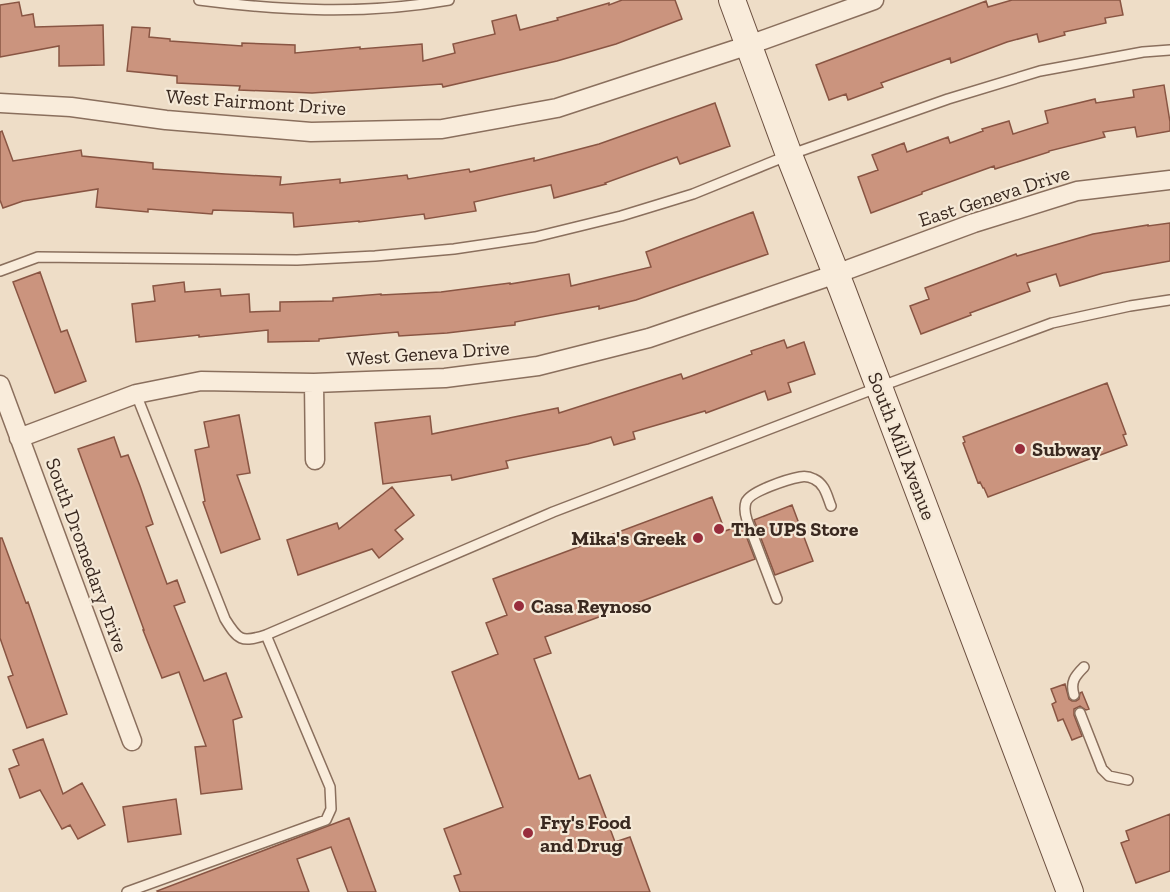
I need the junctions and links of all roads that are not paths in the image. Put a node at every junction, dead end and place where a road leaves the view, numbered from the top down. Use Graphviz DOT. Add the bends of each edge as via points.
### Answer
graph roads {
  1 [pos="199,0"];
  2 [pos="449,0"];
  3 [pos="732,0"];
  4 [pos="874,0"];
  5 [pos="749,45"];
  6 [pos="1170,50"];
  7 [pos="0,104"];
  8 [pos="789,155"];
  9 [pos="1170,180"];
  10 [pos="0,271"];
  11 [pos="836,274"];
  12 [pos="1170,300"];
  13 [pos="314,383"];
  14 [pos="0,386"];
  15 [pos="879,387"];
  16 [pos="136,394"];
  17 [pos="19,438"];
  18 [pos="315,460"];
  19 [pos="831,506"];
  20 [pos="777,599"];
  21 [pos="266,635"];
  22 [pos="1084,667"];
  23 [pos="1074,695"];
  24 [pos="1080,713"];
  25 [pos="132,741"];
  26 [pos="1128,780"];
  27 [pos="127,892"];
  28 [pos="1070,892"];
  1 -- 2 [label="lane" via="335,11"];
  3 -- 5 [label="main road, South Mill Avenue"];
  4 -- 5 [label="street, West Fairmont Drive"];
  5 -- 7 [label="street, West Fairmont Drive" via="557,108 442,129 311,132 166,120 71,107"];
  5 -- 8 [label="main road, South Mill Avenue"];
  6 -- 8 [label="lane" via="1040,71"];
  8 -- 10 [label="lane" via="693,194 621,216 535,237 454,249 297,260 38,257"];
  8 -- 11 [label="main road, South Mill Avenue"];
  9 -- 11 [label="street, East Geneva Drive" via="1077,192 974,223"];
  11 -- 13 [label="street, West Geneva Drive" via="648,338 538,366 445,378"];
  11 -- 15 [label="main road, South Mill Avenue"];
  12 -- 15 [label="lane" via="1052,323"];
  13 -- 16 [label="street, West Geneva Drive" via="201,381"];
  13 -- 18 [label="street"];
  14 -- 17 [label="street, South Dromedary Drive"];
  15 -- 21 [label="lane" via="553,512"];
  15 -- 28 [label="main road, South Mill Avenue"];
  16 -- 17 [label="street, West Geneva Drive"];
  16 -- 21 [label="lane" via="225,619 235,635 249,641"];
  17 -- 25 [label="street, South Dromedary Drive"];
  19 -- 20 [label="lane" via="821,484 807,477 759,490 746,501 747,520"];
  21 -- 27 [label="lane" via="330,787 332,809 326,820"];
  22 -- 23 [label="lane" via="1072,682"];
  24 -- 26 [label="lane" via="1102,769 1109,776"];
}
